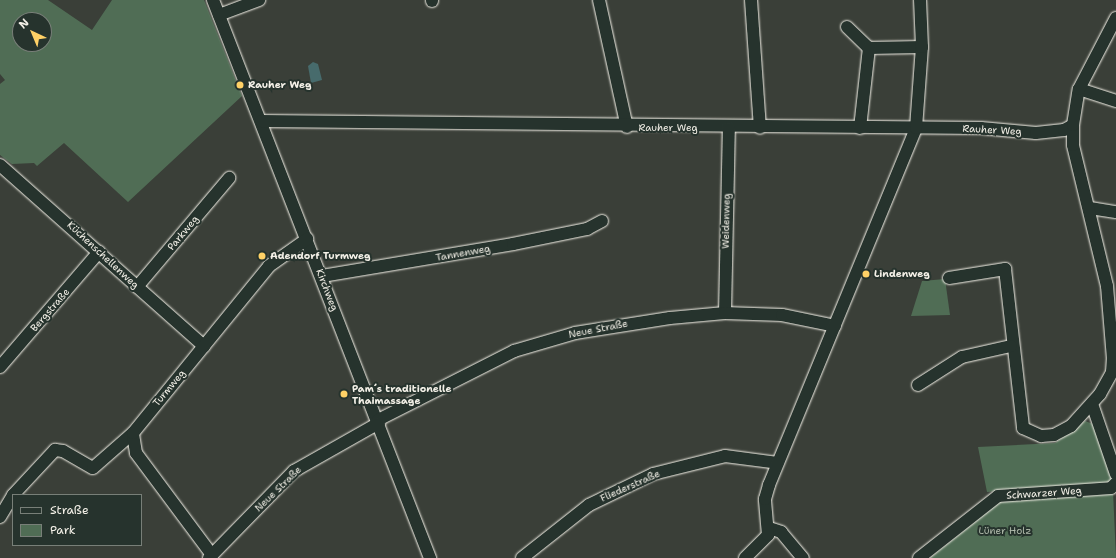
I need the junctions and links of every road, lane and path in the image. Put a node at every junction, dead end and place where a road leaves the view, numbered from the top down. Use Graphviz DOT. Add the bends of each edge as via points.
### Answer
graph roads {
  1 [pos="214,0"];
  2 [pos="259,0"];
  3 [pos="599,0"];
  4 [pos="751,0"];
  5 [pos="920,0"];
  6 [pos="219,14"];
  7 [pos="1116,18"];
  8 [pos="847,27"];
  9 [pos="922,47"];
  10 [pos="870,48"];
  11 [pos="1079,89"];
  12 [pos="1116,101"];
  13 [pos="261,121"];
  14 [pos="1073,125"];
  15 [pos="627,127"];
  16 [pos="729,128"];
  17 [pos="760,128"];
  18 [pos="860,128"];
  19 [pos="916,128"];
  20 [pos="0,165"];
  21 [pos="229,178"];
  22 [pos="1090,208"];
  23 [pos="1116,212"];
  24 [pos="602,220"];
  25 [pos="307,239"];
  26 [pos="99,252"];
  27 [pos="322,276"];
  28 [pos="950,278"];
  29 [pos="138,287"];
  30 [pos="725,313"];
  31 [pos="835,326"];
  32 [pos="204,346"];
  33 [pos="1011,346"];
  34 [pos="0,367"];
  35 [pos="918,385"];
  36 [pos="1092,404"];
  37 [pos="378,421"];
  38 [pos="133,433"];
  39 [pos="778,463"];
  40 [pos="1116,474"];
  41 [pos="1116,483"];
  42 [pos="14,494"];
  43 [pos="12,496"];
  44 [pos="1,510"];
  45 [pos="769,528"];
  46 [pos="211,556"];
  47 [pos="430,558"];
  48 [pos="522,558"];
  49 [pos="745,558"];
  50 [pos="803,558"];
  51 [pos="919,558"];
  1 -- 6 [label="street, Kirchweg"];
  2 -- 6 [label="street"];
  3 -- 15 [label="street"];
  4 -- 17 [label="street"];
  5 -- 9 [label="street"];
  6 -- 13 [label="street, Kirchweg"];
  7 -- 11 [label="street"];
  8 -- 10 [label="street"];
  9 -- 10 [label="street"];
  9 -- 19 [label="street"];
  10 -- 18 [label="street"];
  11 -- 12 [label="street"];
  11 -- 14 [label="street"];
  13 -- 15 [label="street, Rauher Weg"];
  13 -- 25 [label="street, Kirchweg"];
  14 -- 19 [label="street, Rauher Weg" via="1064,130 1036,133"];
  14 -- 22 [label="street" via="1074,145"];
  15 -- 16 [label="street, Rauher Weg"];
  16 -- 17 [label="street, Rauher Weg"];
  16 -- 30 [label="street, Weidenweg"];
  17 -- 18 [label="street, Rauher Weg"];
  18 -- 19 [label="street, Rauher Weg"];
  19 -- 31 [label="street"];
  20 -- 26 [label="street, Küchenschellenweg"];
  21 -- 29 [label="street, Parkweg"];
  22 -- 23 [label="street"];
  22 -- 36 [label="street" via="1107,286 1113,359 1106,384"];
  24 -- 27 [label="street, Tannenweg" via="587,229 513,244"];
  25 -- 27 [label="street, Kirchweg"];
  25 -- 32 [label="street, Turmweg" via="269,266"];
  26 -- 29 [label="street, Küchenschellenweg"];
  26 -- 34 [label="street, Bergstraße"];
  27 -- 37 [label="street, Kirchweg"];
  28 -- 33 [label="street" via="1005,269"];
  29 -- 32 [label="street, Küchenschellenweg"];
  30 -- 31 [label="street, Neue Straße" via="782,315"];
  30 -- 37 [label="street, Neue Straße" via="624,324 538,343 486,364"];
  31 -- 39 [label="street"];
  32 -- 38 [label="street, Turmweg"];
  33 -- 35 [label="street" via="962,357"];
  33 -- 36 [label="street" via="1023,428 1031,435 1054,435 1071,426"];
  36 -- 40 [label="street"];
  37 -- 46 [label="street, Neue Straße" via="294,471"];
  37 -- 47 [label="street, Kirchweg"];
  38 -- 42 [label="street, Turmweg" via="93,468 63,451 55,450"];
  38 -- 46 [label="street" via="136,453"];
  39 -- 45 [label="street" via="765,499"];
  39 -- 48 [label="street, Fliederstraße" via="725,456 653,474 589,505"];
  41 -- 51 [label="street, Schwarzer Weg" via="1111,488 998,496"];
  43 -- 44 [label="street"];
  45 -- 49 [label="street" via="764,542"];
  45 -- 50 [label="street" via="781,532"];
}
